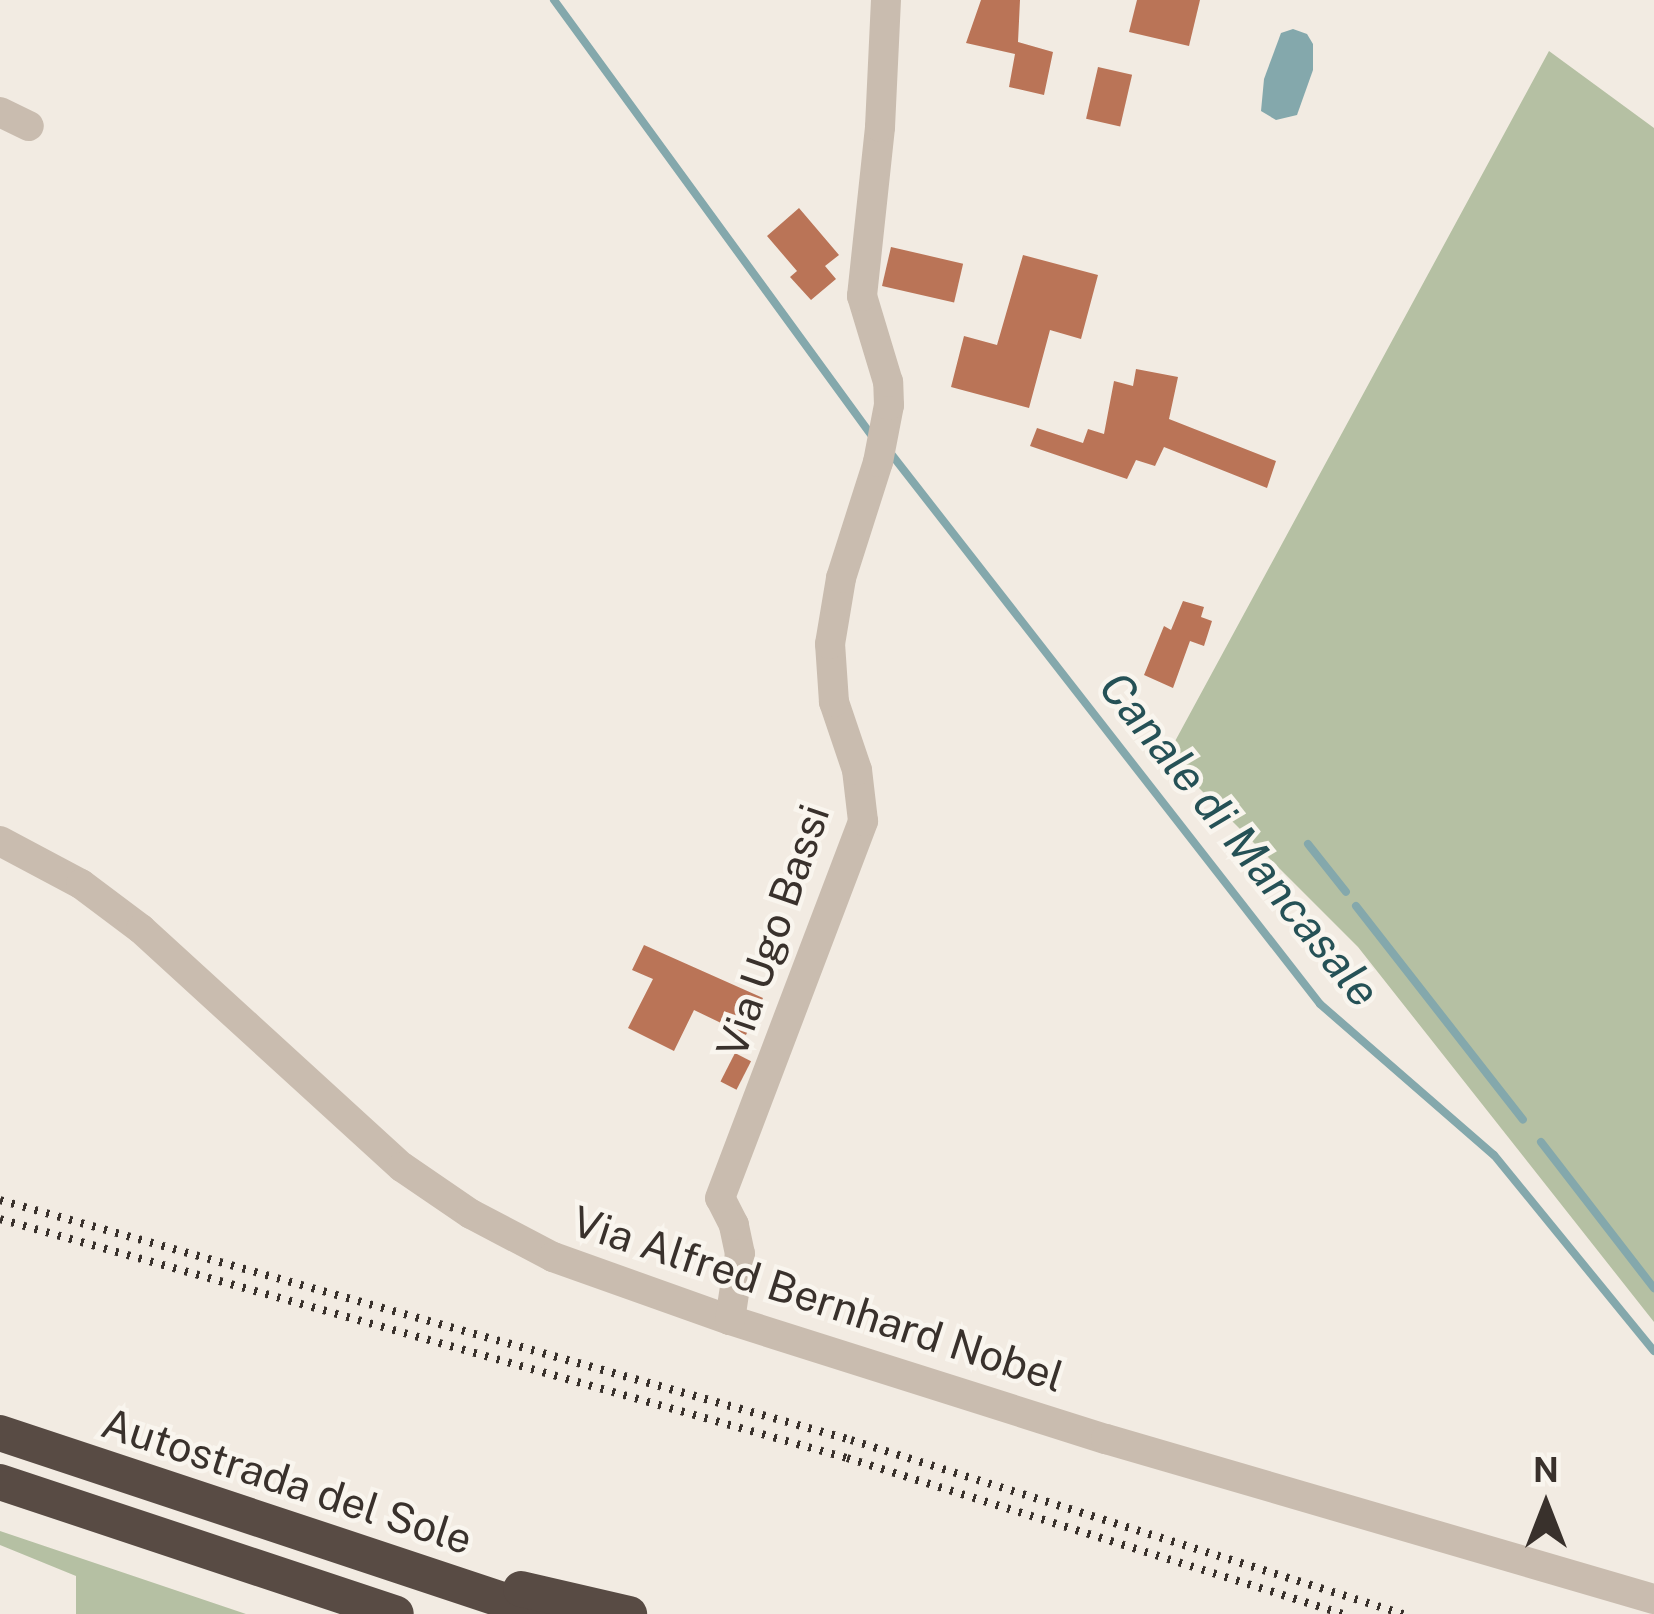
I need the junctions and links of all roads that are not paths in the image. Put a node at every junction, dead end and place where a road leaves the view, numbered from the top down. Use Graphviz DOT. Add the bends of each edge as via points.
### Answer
graph roads {
  1 [pos="886,0"];
  2 [pos="0,112"];
  3 [pos="29,126"];
  4 [pos="0,841"];
  5 [pos="730,1320"];
  6 [pos="0,1433"];
  7 [pos="0,1482"];
  8 [pos="358,1552"];
  9 [pos="1654,1599"];
  10 [pos="396,1614"];
  11 [pos="545,1614"];
  12 [pos="629,1614"];
  1 -- 5 [label="street, Via Ugo Bassi" via="862,296 888,382 887,419 830,644 834,702 857,770 863,821 720,1198 740,1254"];
  2 -- 3 [label="street"];
  4 -- 5 [label="street, Via Alfred Bernhard Nobel" via="81,884 141,929 434,1190 553,1257"];
  5 -- 9 [label="street, Via Alfred Bernhard Nobel"];
  6 -- 8 [label="highway, Autostrada del Sole"];
  7 -- 10 [label="highway"];
  8 -- 11 [label="highway, Autostrada del Sole"];
  8 -- 12 [label="highway"];
}
